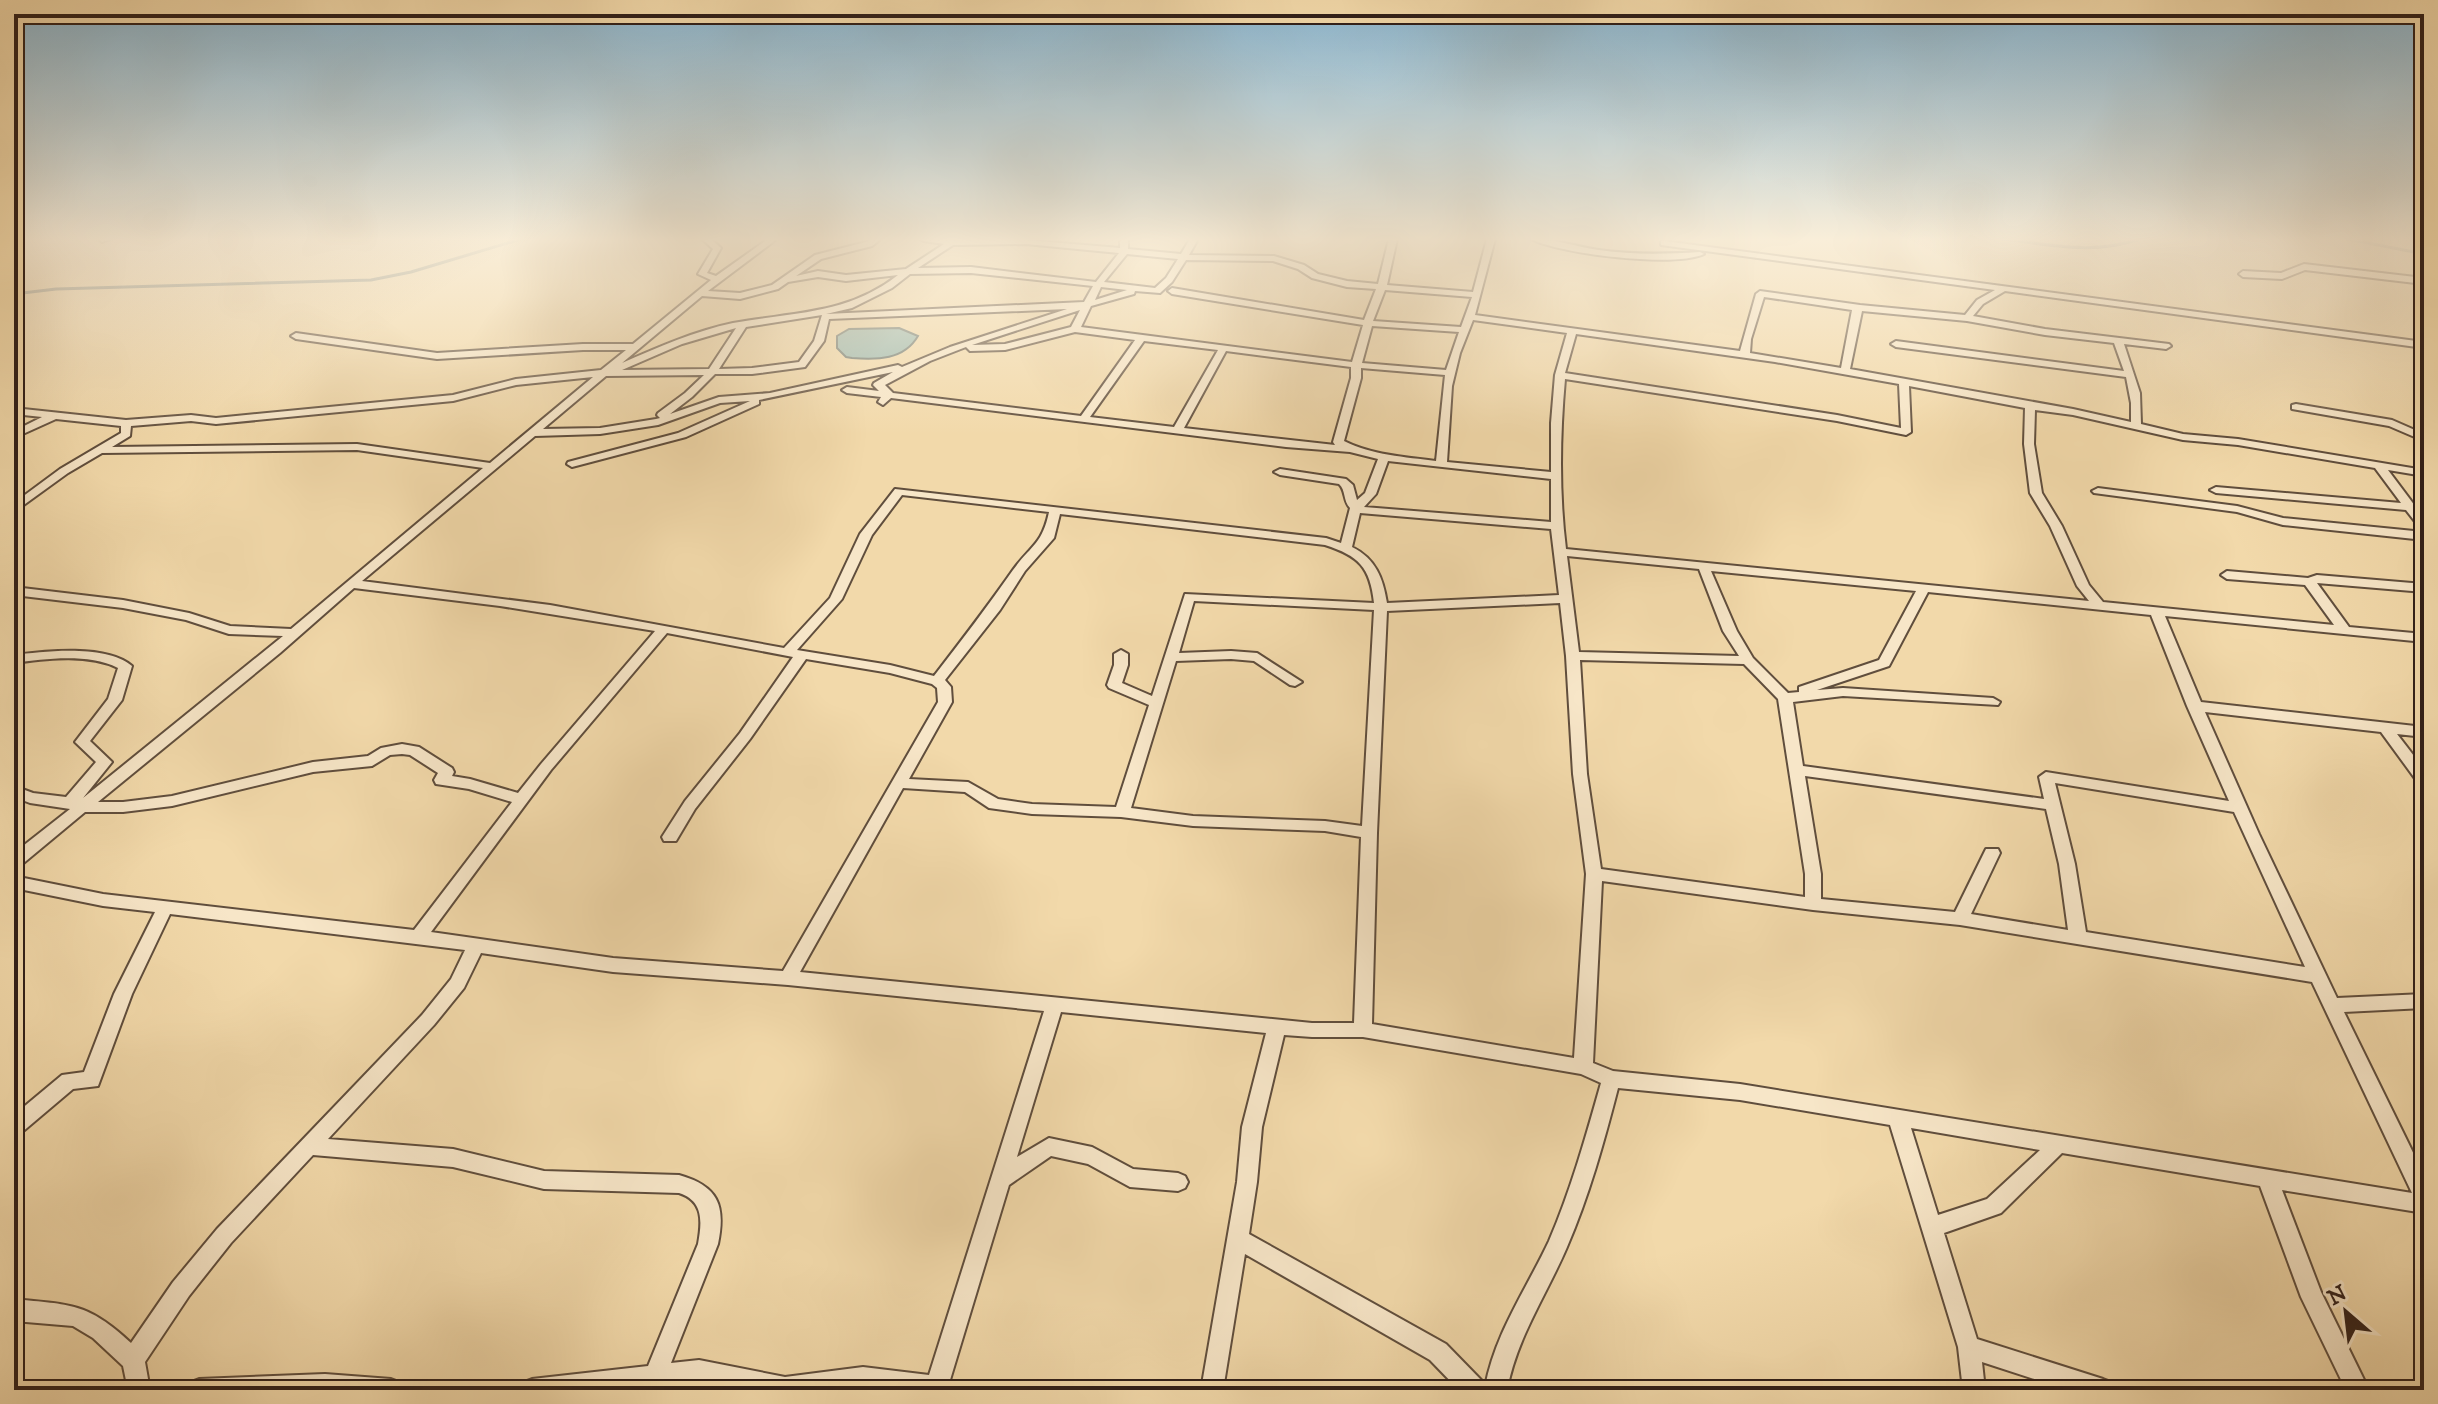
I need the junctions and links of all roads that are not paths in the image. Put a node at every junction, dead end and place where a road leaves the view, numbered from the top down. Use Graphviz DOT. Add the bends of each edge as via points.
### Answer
graph roads {
  1 [pos="687,305"];
  2 [pos="852,305"];
  3 [pos="1086,305"];
  4 [pos="1255,305"];
  5 [pos="1374,305"];
  6 [pos="1473,305"];
  7 [pos="1758,305"];
  8 [pos="1835,305"];
  9 [pos="1978,305"];
  10 [pos="2120,305"];
  11 [pos="1860,308"];
  12 [pos="804,317"];
  13 [pos="825,317"];
  14 [pos="1469,317"];
  15 [pos="1967,318"];
  16 [pos="1368,323"];
  17 [pos="743,325"];
  18 [pos="1075,329"];
  19 [pos="1464,330"];
  20 [pos="1572,332"];
  21 [pos="296,336"];
  22 [pos="1141,338"];
  23 [pos="2118,341"];
  24 [pos="1896,344"];
  25 [pos="2424,345"];
  26 [pos="2166,346"];
  27 [pos="634,347"];
  28 [pos="1224,347"];
  29 [pos="957,349"];
  30 [pos="1745,355"];
  31 [pos="1356,365"];
  32 [pos="907,366"];
  33 [pos="716,371"];
  34 [pos="1845,372"];
  35 [pos="603,373"];
  36 [pos="1450,373"];
  37 [pos="1560,375"];
  38 [pos="2131,375"];
  39 [pos="1904,383"];
  40 [pos="847,390"];
  41 [pos="770,396"];
  42 [pos="886,398"];
  43 [pos="2030,406"];
  44 [pos="2296,407"];
  45 [pos="14,411"];
  46 [pos="59,413"];
  47 [pos="1084,419"];
  48 [pos="126,423"];
  49 [pos="649,423"];
  50 [pos="2136,425"];
  51 [pos="1178,429"];
  52 [pos="530,433"];
  53 [pos="14,435"];
  54 [pos="2424,438"];
  55 [pos="1348,449"];
  56 [pos="103,450"];
  57 [pos="1384,456"];
  58 [pos="572,464"];
  59 [pos="1441,464"];
  60 [pos="491,466"];
  61 [pos="2380,467"];
  62 [pos="1280,472"];
  63 [pos="2424,473"];
  64 [pos="1557,476"];
  65 [pos="2216,490"];
  66 [pos="2098,491"];
  67 [pos="2409,507"];
  68 [pos="1355,508"];
  69 [pos="14,509"];
  70 [pos="1055,509"];
  71 [pos="1557,526"];
  72 [pos="2424,526"];
  73 [pos="2424,536"];
  74 [pos="1346,547"];
  75 [pos="1562,552"];
  76 [pos="1703,565"];
  77 [pos="2227,575"];
  78 [pos="2309,582"];
  79 [pos="351,584"];
  80 [pos="2424,588"];
  81 [pos="1923,590"];
  82 [pos="14,591"];
  83 [pos="1564,599"];
  84 [pos="2099,605"];
  85 [pos="1381,607"];
  86 [pos="2157,613"];
  87 [pos="664,629"];
  88 [pos="2344,629"];
  89 [pos="295,633"];
  90 [pos="2424,638"];
  91 [pos="794,654"];
  92 [pos="1121,654"];
  93 [pos="1573,656"];
  94 [pos="1173,657"];
  95 [pos="14,659"];
  96 [pos="1748,660"];
  97 [pos="937,681"];
  98 [pos="1295,682"];
  99 [pos="1785,698"];
  100 [pos="1993,702"];
  101 [pos="1157,703"];
  102 [pos="2194,706"];
  103 [pos="2385,727"];
  104 [pos="2424,732"];
  105 [pos="1796,770"];
  106 [pos="2424,780"];
  107 [pos="898,783"];
  108 [pos="14,791"];
  109 [pos="523,800"];
  110 [pos="75,805"];
  111 [pos="2052,805"];
  112 [pos="2241,808"];
  113 [pos="1121,812"];
  114 [pos="1369,833"];
  115 [pos="670,837"];
  116 [pos="1992,853"];
  117 [pos="14,862"];
  118 [pos="1594,874"];
  119 [pos="14,882"];
  120 [pos="1813,904"];
  121 [pos="165,908"];
  122 [pos="1960,919"];
  123 [pos="418,937"];
  124 [pos="2078,938"];
  125 [pos="475,947"];
  126 [pos="2320,976"];
  127 [pos="788,978"];
  128 [pos="2424,1001"];
  129 [pos="2334,1005"];
  130 [pos="1054,1006"];
  131 [pos="1277,1026"];
  132 [pos="1363,1030"];
  133 [pos="1583,1067"];
  134 [pos="1611,1079"];
  135 [pos="1898,1118"];
  136 [pos="14,1127"];
  137 [pos="2059,1144"];
  138 [pos="311,1146"];
  139 [pos="2267,1178"];
  140 [pos="999,1181"];
  141 [pos="1178,1182"];
  142 [pos="2424,1196"];
  143 [pos="2424,1204"];
  144 [pos="1932,1227"];
  145 [pos="1238,1239"];
  146 [pos="14,1310"];
  147 [pos="1969,1347"];
  148 [pos="133,1360"];
  149 [pos="652,1383"];
  150 [pos="936,1388"];
  151 [pos="139,1390"];
  152 [pos="199,1390"];
  153 [pos="391,1390"];
  154 [pos="532,1390"];
  155 [pos="1212,1390"];
  156 [pos="1475,1390"];
  157 [pos="1496,1390"];
  158 [pos="1974,1390"];
  159 [pos="2103,1390"];
  160 [pos="2358,1390"];
  1 -- 27 [label="street"];
  2 -- 12 [label="street"];
  3 -- 13 [label="street"];
  3 -- 18 [label="street"];
  3 -- 29 [label="street"];
  4 -- 16 [label="street"];
  5 -- 16 [label="street"];
  6 -- 14 [label="street"];
  7 -- 30 [label="street" via="1755,322 1744,337"];
  8 -- 11 [label="street"];
  9 -- 15 [label="street"];
  10 -- 25 [label="street"];
  11 -- 15 [label="street"];
  11 -- 34 [label="street"];
  12 -- 13 [label="street"];
  12 -- 17 [label="street"];
  13 -- 33 [label="street" via="819,341 802,365"];
  14 -- 19 [label="street"];
  14 -- 20 [label="street"];
  15 -- 23 [label="street"];
  16 -- 19 [label="street"];
  16 -- 31 [label="street"];
  17 -- 33 [label="street"];
  17 -- 35 [label="street" via="679,342"];
  18 -- 22 [label="street"];
  18 -- 29 [label="street" via="1005,347"];
  19 -- 36 [label="street"];
  20 -- 30 [label="street"];
  20 -- 37 [label="street"];
  21 -- 27 [label="street" via="437,356"];
  22 -- 28 [label="street"];
  22 -- 47 [label="street"];
  23 -- 26 [label="street"];
  23 -- 38 [label="street"];
  24 -- 38 [label="street"];
  27 -- 35 [label="street"];
  28 -- 31 [label="street"];
  28 -- 51 [label="street"];
  29 -- 32 [label="street"];
  30 -- 34 [label="street"];
  31 -- 36 [label="street"];
  31 -- 55 [label="street" via="1338,437"];
  32 -- 41 [label="street"];
  32 -- 42 [label="street" via="878,385"];
  33 -- 35 [label="street"];
  33 -- 49 [label="street"];
  34 -- 39 [label="street"];
  35 -- 48 [label="street" via="376,407"];
  35 -- 52 [label="street"];
  36 -- 59 [label="street"];
  37 -- 39 [label="street" via="1906,432"];
  37 -- 64 [label="street"];
  38 -- 50 [label="street"];
  39 -- 43 [label="street"];
  40 -- 42 [label="street"];
  41 -- 49 [label="street" via="719,400"];
  41 -- 58 [label="street" via="682,435"];
  42 -- 47 [label="street"];
  43 -- 50 [label="street"];
  43 -- 84 [label="street" via="2036,493 2083,586"];
  44 -- 54 [label="street" via="2392,423"];
  45 -- 46 [label="street"];
  46 -- 48 [label="street"];
  46 -- 53 [label="street"];
  47 -- 51 [label="street"];
  48 -- 56 [label="street" via="126,434"];
  49 -- 52 [label="street"];
  50 -- 61 [label="street"];
  51 -- 55 [label="street"];
  52 -- 60 [label="street"];
  55 -- 57 [label="street"];
  56 -- 60 [label="street" via="357,447"];
  56 -- 69 [label="street" via="64,471"];
  57 -- 59 [label="street"];
  57 -- 68 [label="street" via="1370,494"];
  59 -- 64 [label="street"];
  60 -- 79 [label="street"];
  61 -- 63 [label="street"];
  61 -- 67 [label="street"];
  62 -- 68 [label="street" via="1342,481"];
  64 -- 71 [label="street"];
  65 -- 67 [label="street"];
  66 -- 73 [label="street" via="2237,509 2283,521"];
  67 -- 72 [label="street"];
  68 -- 71 [label="street"];
  68 -- 74 [label="street"];
  70 -- 74 [label="street"];
  70 -- 91 [label="street" via="899,491 866,534 836,599"];
  70 -- 97 [label="street" via="1050,535"];
  71 -- 75 [label="street"];
  74 -- 85 [label="street" via="1371,568 1379,583"];
  75 -- 76 [label="street"];
  75 -- 83 [label="street"];
  76 -- 81 [label="street"];
  76 -- 96 [label="street" via="1721,614"];
  77 -- 78 [label="street"];
  78 -- 80 [label="street"];
  78 -- 88 [label="street"];
  79 -- 87 [label="street" via="510,602"];
  79 -- 89 [label="street"];
  81 -- 84 [label="street"];
  81 -- 99 [label="street" via="1884,663"];
  82 -- 89 [label="street" via="123,604 229,630"];
  83 -- 85 [label="street"];
  83 -- 93 [label="street"];
  84 -- 86 [label="street"];
  85 -- 94 [label="street" via="1189,597"];
  85 -- 114 [label="street"];
  86 -- 88 [label="street"];
  86 -- 102 [label="street"];
  87 -- 91 [label="street"];
  87 -- 109 [label="street"];
  88 -- 90 [label="street"];
  89 -- 110 [label="street"];
  91 -- 97 [label="street"];
  91 -- 115 [label="street" via="745,736"];
  92 -- 101 [label="street" via="1114,685"];
  93 -- 96 [label="street"];
  93 -- 118 [label="street" via="1580,774"];
  94 -- 98 [label="street" via="1257,657"];
  94 -- 101 [label="street"];
  95 -- 110 [label="street" via="105,658 125,666 115,700 82,742 105,762"];
  96 -- 99 [label="street"];
  97 -- 107 [label="street" via="944,687 945,702"];
  99 -- 100 [label="street" via="1843,692"];
  99 -- 105 [label="street"];
  101 -- 113 [label="street"];
  102 -- 103 [label="street"];
  102 -- 112 [label="street"];
  103 -- 104 [label="street"];
  103 -- 106 [label="street"];
  105 -- 111 [label="street"];
  105 -- 120 [label="street"];
  107 -- 113 [label="street" via="968,787 994,804"];
  107 -- 127 [label="street"];
  108 -- 110 [label="street"];
  109 -- 110 [label="street" via="441,780 447,772 414,750 402,749 386,751 372,761 313,767 172,801"];
  109 -- 123 [label="street"];
  110 -- 117 [label="street"];
  111 -- 112 [label="street" via="2046,777"];
  111 -- 124 [label="street"];
  112 -- 126 [label="street"];
  113 -- 114 [label="street"];
  114 -- 132 [label="street"];
  116 -- 122 [label="street"];
  118 -- 120 [label="street"];
  118 -- 133 [label="street"];
  119 -- 121 [label="street"];
  120 -- 122 [label="street"];
  121 -- 123 [label="street"];
  121 -- 136 [label="street" via="123,994 91,1080 69,1081"];
  122 -- 124 [label="street"];
  123 -- 125 [label="street"];
  124 -- 126 [label="street"];
  125 -- 127 [label="street" via="613,965"];
  125 -- 138 [label="street" via="458,983 428,1020"];
  126 -- 129 [label="street"];
  127 -- 130 [label="street"];
  128 -- 129 [label="street"];
  129 -- 142 [label="street"];
  130 -- 131 [label="street"];
  130 -- 140 [label="street"];
  131 -- 132 [label="street"];
  131 -- 145 [label="street" via="1252,1127"];
  132 -- 133 [label="street"];
  133 -- 134 [label="street"];
  134 -- 135 [label="street" via="1740,1092"];
  134 -- 157 [label="street" via="1580,1191 1538,1286 1517,1316"];
  135 -- 137 [label="street"];
  135 -- 144 [label="street"];
  137 -- 139 [label="street"];
  137 -- 144 [label="street" via="1994,1206"];
  138 -- 148 [label="street" via="224,1236"];
  138 -- 149 [label="street" via="453,1158 544,1180 696,1187 714,1220"];
  139 -- 143 [label="street"];
  139 -- 160 [label="street" via="2312,1297"];
  140 -- 141 [label="street" via="1049,1147 1092,1156 1130,1178"];
  140 -- 150 [label="street"];
  144 -- 147 [label="street"];
  145 -- 155 [label="street"];
  145 -- 156 [label="street" via="1438,1352"];
  146 -- 148 [label="street" via="75,1316 101,1330"];
  147 -- 158 [label="street"];
  147 -- 159 [label="street"];
  148 -- 151 [label="street"];
  149 -- 150 [label="street" via="699,1371 785,1388 863,1378"];
  149 -- 154 [label="street" via="609,1379"];
  152 -- 153 [label="street" via="325,1385"];
}
